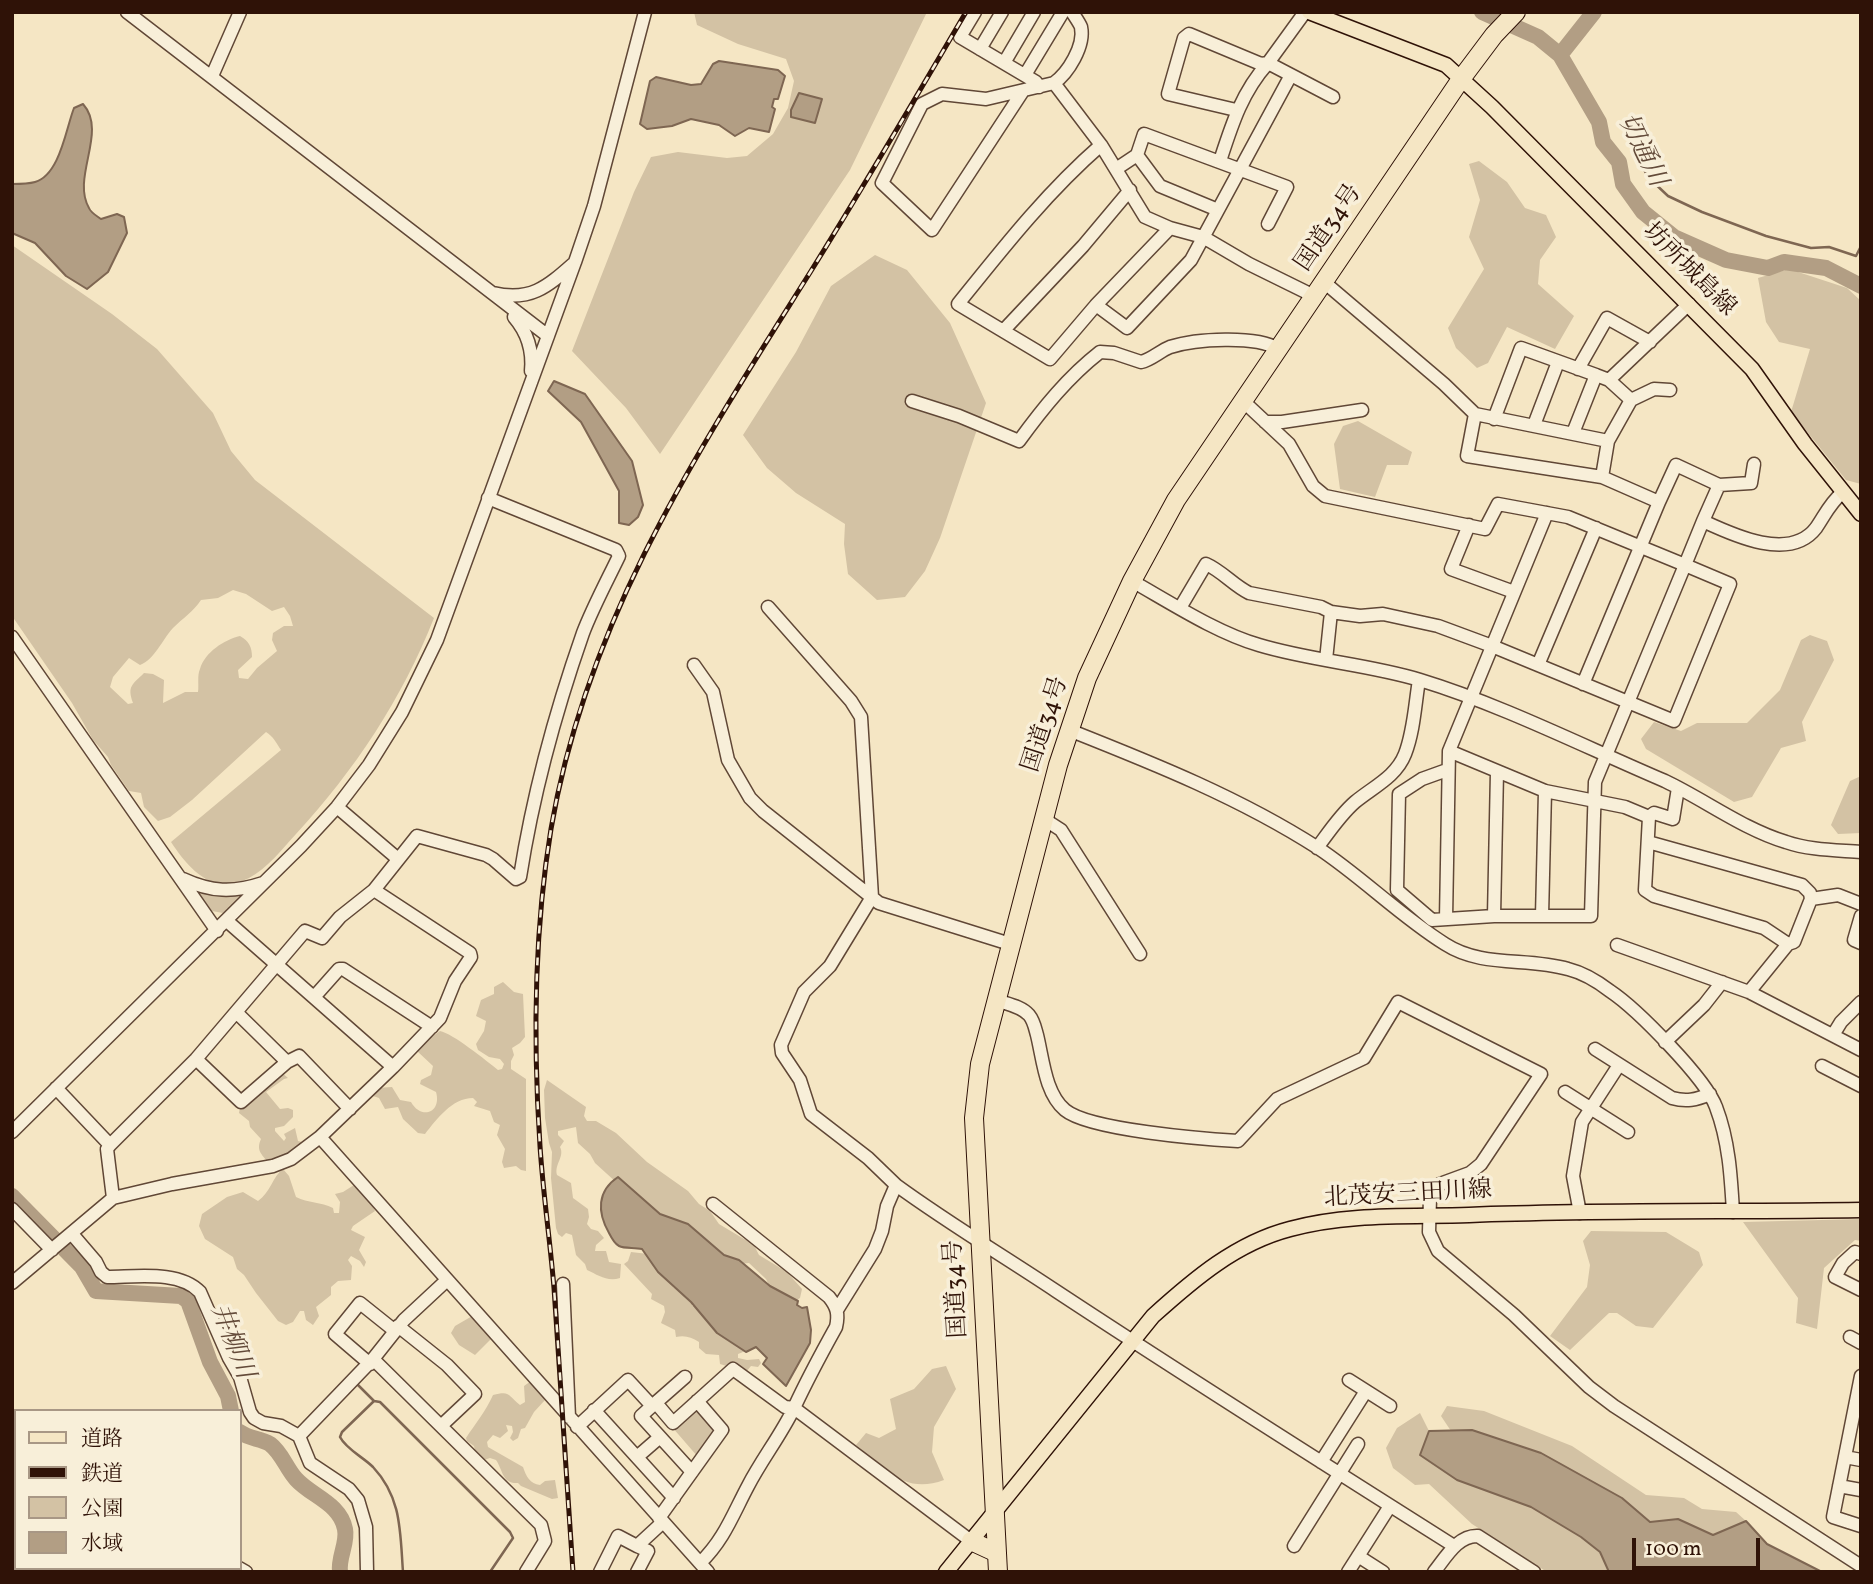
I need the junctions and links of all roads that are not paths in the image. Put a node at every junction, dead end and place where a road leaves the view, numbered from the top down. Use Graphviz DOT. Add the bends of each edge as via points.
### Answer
graph roads {
  1 [pos="127,12"];
  2 [pos="240,12"];
  3 [pos="645,12"];
  4 [pos="975,12"];
  5 [pos="1002,12"];
  6 [pos="1034,12"];
  7 [pos="1063,12"];
  8 [pos="1072,12"];
  9 [pos="1307,12"];
  10 [pos="1514,13"];
  11 [pos="980,49"];
  12 [pos="1004,63"];
  13 [pos="1268,63"];
  14 [pos="1025,75"];
  15 [pos="1291,75"];
  16 [pos="212,76"];
  17 [pos="1461,79"];
  18 [pos="1054,83"];
  19 [pos="1040,87"];
  20 [pos="1023,91"];
  21 [pos="1333,97"];
  22 [pos="1236,110"];
  23 [pos="1101,145"];
  24 [pos="1137,155"];
  25 [pos="1220,161"];
  26 [pos="1116,169"];
  27 [pos="1242,169"];
  28 [pos="1130,190"];
  29 [pos="1218,210"];
  30 [pos="1268,224"];
  31 [pos="1170,228"];
  32 [pos="1203,237"];
  33 [pos="575,262"];
  34 [pos="1319,289"];
  35 [pos="489,292"];
  36 [pos="500,301"];
  37 [pos="1689,304"];
  38 [pos="1096,305"];
  39 [pos="1003,331"];
  40 [pos="548,336"];
  41 [pos="1650,342"];
  42 [pos="1279,349"];
  43 [pos="1558,362"];
  44 [pos="1578,369"];
  45 [pos="1596,376"];
  46 [pos="1609,380"];
  47 [pos="530,382"];
  48 [pos="1670,390"];
  49 [pos="1630,400"];
  50 [pos="912,401"];
  51 [pos="1243,401"];
  52 [pos="1362,410"];
  53 [pos="1475,414"];
  54 [pos="1494,419"];
  55 [pos="1265,422"];
  56 [pos="1534,425"];
  57 [pos="1573,433"];
  58 [pos="1608,441"];
  59 [pos="1754,464"];
  60 [pos="1602,477"];
  61 [pos="1719,485"];
  62 [pos="1842,493"];
  63 [pos="488,498"];
  64 [pos="1659,502"];
  65 [pos="1547,513"];
  66 [pos="1861,514"];
  67 [pos="1703,522"];
  68 [pos="1469,526"];
  69 [pos="1596,528"];
  70 [pos="1640,547"];
  71 [pos="1685,565"];
  72 [pos="1132,581"];
  73 [pos="1514,592"];
  74 [pos="768,607"];
  75 [pos="1180,608"];
  76 [pos="1331,612"];
  77 [pos="12,637"];
  78 [pos="1492,646"];
  79 [pos="1326,660"];
  80 [pos="694,665"];
  81 [pos="1538,665"];
  82 [pos="1419,680"];
  83 [pos="1583,684"];
  84 [pos="1471,698"];
  85 [pos="1628,702"];
  86 [pos="1069,730"];
  87 [pos="1448,751"];
  88 [pos="1605,755"];
  89 [pos="1447,770"];
  90 [pos="1497,772"];
  91 [pos="1678,788"];
  92 [pos="1545,791"];
  93 [pos="1593,801"];
  94 [pos="337,807"];
  95 [pos="1648,817"];
  96 [pos="1044,819"];
  97 [pos="1647,842"];
  98 [pos="1317,848"];
  99 [pos="1861,852"];
  100 [pos="398,859"];
  101 [pos="182,878"];
  102 [pos="264,882"];
  103 [pos="374,890"];
  104 [pos="872,897"];
  105 [pos="1811,899"];
  106 [pos="1861,904"];
  107 [pos="1494,916"];
  108 [pos="1542,916"];
  109 [pos="1861,916"];
  110 [pos="1446,919"];
  111 [pos="227,920"];
  112 [pos="217,931"];
  113 [pos="1861,943"];
  114 [pos="1010,944"];
  115 [pos="1788,944"];
  116 [pos="1616,945"];
  117 [pos="1140,954"];
  118 [pos="277,965"];
  119 [pos="1723,982"];
  120 [pos="1749,992"];
  121 [pos="315,996"];
  122 [pos="996,1000"];
  123 [pos="1861,1002"];
  124 [pos="236,1012"];
  125 [pos="432,1027"];
  126 [pos="1833,1035"];
  127 [pos="1665,1042"];
  128 [pos="1595,1049"];
  129 [pos="1861,1050"];
  130 [pos="196,1059"];
  131 [pos="287,1062"];
  132 [pos="1619,1065"];
  133 [pos="1822,1066"];
  134 [pos="393,1067"];
  135 [pos="1861,1086"];
  136 [pos="56,1088"];
  137 [pos="1565,1091"];
  138 [pos="1710,1094"];
  139 [pos="1591,1108"];
  140 [pos="350,1109"];
  141 [pos="12,1132"];
  142 [pos="1628,1132"];
  143 [pos="320,1137"];
  144 [pos="110,1145"];
  145 [pos="897,1185"];
  146 [pos="113,1198"];
  147 [pos="713,1204"];
  148 [pos="12,1209"];
  149 [pos="1861,1210"];
  150 [pos="1733,1212"];
  151 [pos="1580,1213"];
  152 [pos="1430,1216"];
  153 [pos="69,1236"];
  154 [pos="979,1240"];
  155 [pos="52,1250"];
  156 [pos="1861,1254"];
  157 [pos="447,1280"];
  158 [pos="12,1283"];
  159 [pos="563,1284"];
  160 [pos="1861,1290"];
  161 [pos="837,1310"];
  162 [pos="397,1329"];
  163 [pos="1131,1340"];
  164 [pos="371,1362"];
  165 [pos="1861,1376"];
  166 [pos="685,1377"];
  167 [pos="1349,1380"];
  168 [pos="1366,1391"];
  169 [pos="1859,1397"];
  170 [pos="697,1401"];
  171 [pos="654,1405"];
  172 [pos="1390,1406"];
  173 [pos="794,1408"];
  174 [pos="594,1410"];
  175 [pos="573,1422"];
  176 [pos="442,1425"];
  177 [pos="1856,1429"];
  178 [pos="299,1436"];
  179 [pos="660,1437"];
  180 [pos="1358,1444"];
  181 [pos="637,1457"];
  182 [pos="1845,1457"];
  183 [pos="1861,1460"];
  184 [pos="1321,1462"];
  185 [pos="692,1472"];
  186 [pos="1340,1474"];
  187 [pos="1839,1486"];
  188 [pos="1861,1490"];
  189 [pos="674,1498"];
  190 [pos="1390,1506"];
  191 [pos="996,1512"];
  192 [pos="661,1520"];
  193 [pos="1861,1526"];
  194 [pos="971,1541"];
  195 [pos="637,1546"];
  196 [pos="1294,1546"];
  197 [pos="1454,1546"];
  198 [pos="997,1553"];
  199 [pos="1358,1556"];
  200 [pos="1861,1566"];
  201 [pos="704,1567"];
  202 [pos="367,1572"];
  203 [pos="526,1572"];
  204 [pos="600,1572"];
  205 [pos="637,1572"];
  206 [pos="946,1572"];
  207 [pos="998,1572"];
  208 [pos="1348,1572"];
  209 [pos="1383,1572"];
  210 [pos="1434,1572"];
  211 [pos="1534,1572"];
  1 -- 16 [label="street"];
  2 -- 16 [label="street"];
  3 -- 33 [label="street"];
  4 -- 11 [label="street" via="960,37"];
  5 -- 11 [label="street"];
  6 -- 12 [label="street"];
  7 -- 14 [label="street"];
  8 -- 18 [label="street" via="1081,29 1079,48"];
  9 -- 13 [label="street"];
  9 -- 17 [label="main road, 坊所城島線" via="1425,55"];
  10 -- 17 [label="highway, 国道34号"];
  11 -- 12 [label="street"];
  12 -- 14 [label="street"];
  13 -- 15 [label="street"];
  13 -- 22 [label="street"];
  13 -- 22 [label="street" via="1189,34 1184,38 1168,94"];
  14 -- 19 [label="street"];
  15 -- 21 [label="street"];
  15 -- 27 [label="street"];
  16 -- 35 [label="street"];
  17 -- 34 [label="highway, 国道34号"];
  17 -- 37 [label="main road, 坊所城島線"];
  18 -- 19 [label="street"];
  18 -- 23 [label="street"];
  19 -- 20 [label="street"];
  20 -- 20 [label="street" via="932,230 882,183 922,104 942,94 986,99"];
  22 -- 25 [label="street"];
  23 -- 26 [label="street"];
  23 -- 39 [label="street" via="1065,177 958,304"];
  24 -- 25 [label="street" via="1144,134"];
  24 -- 26 [label="street"];
  24 -- 29 [label="street" via="1160,186"];
  25 -- 27 [label="street"];
  26 -- 28 [label="street"];
  27 -- 29 [label="street"];
  27 -- 30 [label="street" via="1287,187"];
  28 -- 31 [label="street" via="1145,217"];
  28 -- 39 [label="street"];
  29 -- 32 [label="street"];
  31 -- 32 [label="street"];
  31 -- 38 [label="street"];
  32 -- 34 [label="street" via="1248,264"];
  32 -- 38 [label="street" via="1191,260 1127,328"];
  33 -- 35 [label="street" via="545,288 526,295"];
  33 -- 40 [label="street"];
  34 -- 42 [label="highway, 国道34号"];
  34 -- 53 [label="street" via="1444,384"];
  35 -- 36 [label="street"];
  36 -- 40 [label="street"];
  36 -- 47 [label="street" via="522,326 529,344"];
  37 -- 41 [label="street"];
  37 -- 62 [label="main road, 坊所城島線" via="1752,369"];
  38 -- 39 [label="street" via="1050,359"];
  40 -- 47 [label="street"];
  41 -- 44 [label="street" via="1607,318"];
  41 -- 46 [label="street"];
  42 -- 50 [label="street" via="1247,341 1190,342 1158,352 1145,362 1100,352 1043,407 1019,441"];
  42 -- 51 [label="highway, 国道34号"];
  43 -- 44 [label="street"];
  43 -- 54 [label="street" via="1521,348"];
  43 -- 56 [label="street"];
  44 -- 45 [label="street"];
  45 -- 46 [label="street"];
  45 -- 57 [label="street"];
  46 -- 49 [label="street"];
  47 -- 63 [label="street"];
  48 -- 49 [label="street" via="1654,389"];
  49 -- 58 [label="street"];
  51 -- 55 [label="street"];
  51 -- 72 [label="highway, 国道34号" via="1176,500"];
  52 -- 55 [label="street"];
  53 -- 54 [label="street"];
  53 -- 60 [label="street" via="1467,456"];
  54 -- 56 [label="street"];
  55 -- 68 [label="street" via="1289,444 1313,486 1325,496"];
  56 -- 57 [label="street"];
  57 -- 58 [label="street"];
  58 -- 60 [label="street"];
  59 -- 61 [label="street" via="1751,483"];
  60 -- 64 [label="street"];
  61 -- 64 [label="street" via="1676,465"];
  61 -- 67 [label="street"];
  62 -- 66 [label="main road, 坊所城島線"];
  62 -- 67 [label="street" via="1816,528 1786,543 1754,542"];
  63 -- 94 [label="street" via="437,640 402,712"];
  63 -- 100 [label="street" via="616,550 619,556 584,631 558,710 518,880 486,855 417,836"];
  64 -- 70 [label="street"];
  65 -- 68 [label="street" via="1498,504 1485,529"];
  65 -- 69 [label="street"];
  65 -- 73 [label="street"];
  67 -- 71 [label="street"];
  68 -- 73 [label="street" via="1451,569"];
  69 -- 70 [label="street"];
  69 -- 81 [label="street"];
  70 -- 71 [label="street"];
  70 -- 83 [label="street"];
  71 -- 85 [label="street"];
  71 -- 85 [label="street" via="1730,584 1674,721"];
  72 -- 75 [label="street"];
  72 -- 86 [label="highway, 国道34号" via="1087,678"];
  73 -- 78 [label="street"];
  74 -- 104 [label="street" via="861,717"];
  75 -- 76 [label="street" via="1206,564 1249,593"];
  75 -- 79 [label="street" via="1256,644"];
  76 -- 78 [label="street" via="1404,618"];
  76 -- 79 [label="street"];
  77 -- 101 [label="street"];
  78 -- 81 [label="street"];
  78 -- 84 [label="street"];
  79 -- 82 [label="street"];
  80 -- 104 [label="street" via="713,692 728,760 750,798"];
  81 -- 83 [label="street"];
  82 -- 84 [label="street"];
  82 -- 98 [label="street" via="1409,740 1395,771 1354,803"];
  83 -- 85 [label="street"];
  84 -- 87 [label="street"];
  84 -- 88 [label="street"];
  85 -- 88 [label="street"];
  86 -- 96 [label="highway, 国道34号"];
  86 -- 98 [label="street" via="1190,778"];
  87 -- 89 [label="street"];
  87 -- 90 [label="street"];
  88 -- 91 [label="street"];
  88 -- 93 [label="street"];
  89 -- 110 [label="street"];
  89 -- 110 [label="street" via="1399,794 1397,890 1432,920"];
  90 -- 92 [label="street"];
  90 -- 107 [label="street"];
  91 -- 95 [label="street" via="1673,819 1654,813"];
  91 -- 99 [label="street" via="1785,842"];
  92 -- 93 [label="street"];
  92 -- 108 [label="street"];
  93 -- 95 [label="street"];
  93 -- 108 [label="street" via="1591,916"];
  94 -- 100 [label="street"];
  94 -- 102 [label="street"];
  95 -- 97 [label="street"];
  96 -- 114 [label="highway, 国道34号"];
  96 -- 117 [label="street" via="1061,830"];
  97 -- 105 [label="street" via="1802,885"];
  97 -- 115 [label="street" via="1645,890 1764,928"];
  98 -- 127 [label="street" via="1447,946 1475,957 1555,965 1590,977 1613,992"];
  100 -- 103 [label="street"];
  101 -- 102 [label="street" via="220,891"];
  101 -- 112 [label="street"];
  102 -- 111 [label="street"];
  103 -- 118 [label="street" via="340,917 322,939 305,931"];
  103 -- 125 [label="street" via="470,953"];
  104 -- 114 [label="street" via="887,906"];
  104 -- 145 [label="street" via="830,967 804,992 780,1045 800,1080 811,1114"];
  105 -- 106 [label="street" via="1838,895"];
  105 -- 115 [label="street" via="1794,942"];
  107 -- 108 [label="street"];
  107 -- 110 [label="street"];
  109 -- 113 [label="street" via="1854,940"];
  111 -- 112 [label="street"];
  111 -- 118 [label="street"];
  112 -- 136 [label="street"];
  114 -- 122 [label="highway, 国道34号"];
  115 -- 120 [label="street"];
  116 -- 119 [label="street"];
  118 -- 121 [label="street"];
  118 -- 124 [label="street"];
  119 -- 120 [label="street"];
  119 -- 127 [label="street"];
  120 -- 126 [label="street"];
  121 -- 125 [label="street" via="343,969"];
  121 -- 134 [label="street"];
  122 -- 152 [label="street" via="1023,1010 1034,1021 1051,1090 1072,1115 1200,1139 1238,1141 1276,1099 1364,1058 1398,1002 1541,1074 1482,1164 1433,1191"];
  122 -- 154 [label="highway, 国道34号" via="980,1063 974,1118"];
  123 -- 126 [label="street"];
  124 -- 130 [label="street"];
  124 -- 131 [label="street"];
  125 -- 134 [label="street"];
  126 -- 129 [label="street"];
  127 -- 138 [label="street"];
  128 -- 132 [label="street"];
  130 -- 131 [label="street" via="241,1102"];
  130 -- 144 [label="street"];
  131 -- 140 [label="street" via="299,1056"];
  132 -- 138 [label="street" via="1672,1098 1697,1100"];
  132 -- 139 [label="street"];
  133 -- 135 [label="street"];
  134 -- 140 [label="street"];
  136 -- 141 [label="street"];
  136 -- 144 [label="street"];
  137 -- 139 [label="street"];
  138 -- 150 [label="street" via="1726,1137"];
  139 -- 142 [label="street"];
  139 -- 151 [label="street" via="1582,1122 1573,1176"];
  140 -- 143 [label="street"];
  143 -- 146 [label="street" via="291,1159 272,1166"];
  143 -- 157 [label="street"];
  144 -- 146 [label="street"];
  145 -- 154 [label="street"];
  145 -- 161 [label="street" via="875,1249"];
  146 -- 153 [label="street"];
  147 -- 161 [label="street" via="829,1297"];
  148 -- 155 [label="street"];
  149 -- 150 [label="main road, 北茂安三田川線"];
  150 -- 151 [label="main road, 北茂安三田川線"];
  151 -- 152 [label="main road, 北茂安三田川線"];
  152 -- 163 [label="main road, 北茂安三田川線" via="1338,1219 1256,1240 1184,1288"];
  152 -- 200 [label="street" via="1429,1232 1438,1251 1589,1387"];
  153 -- 155 [label="street"];
  153 -- 178 [label="street" via="107,1277 174,1278 192,1284 240,1377 254,1418"];
  154 -- 163 [label="street"];
  154 -- 191 [label="highway, 国道34号"];
  155 -- 158 [label="street"];
  156 -- 160 [label="street" via="1849,1257 1835,1277"];
  157 -- 162 [label="street"];
  157 -- 175 [label="street"];
  159 -- 175 [label="street"];
  161 -- 173 [label="street" via="836,1327"];
  162 -- 164 [label="street"];
  162 -- 164 [label="street" via="360,1303 335,1334"];
  162 -- 176 [label="street" via="447,1365 475,1394"];
  163 -- 184 [label="street"];
  163 -- 191 [label="main road, 北茂安三田川線"];
  164 -- 176 [label="street"];
  164 -- 178 [label="street"];
  165 -- 169 [label="street"];
  166 -- 171 [label="street"];
  167 -- 168 [label="street"];
  168 -- 172 [label="street"];
  168 -- 184 [label="street"];
  169 -- 177 [label="street"];
  170 -- 171 [label="street" via="673,1423"];
  170 -- 173 [label="street" via="733,1369 785,1407"];
  170 -- 185 [label="street" via="722,1430"];
  171 -- 174 [label="street" via="628,1380"];
  171 -- 179 [label="street" via="641,1416"];
  173 -- 194 [label="street"];
  173 -- 201 [label="street"];
  174 -- 175 [label="street"];
  174 -- 181 [label="street"];
  175 -- 192 [label="street"];
  176 -- 203 [label="street" via="541,1525 545,1541"];
  177 -- 182 [label="street"];
  178 -- 202 [label="street" via="310,1462 358,1500 366,1527"];
  179 -- 181 [label="street"];
  179 -- 185 [label="street"];
  180 -- 186 [label="street"];
  181 -- 189 [label="street"];
  182 -- 183 [label="street"];
  182 -- 187 [label="street"];
  184 -- 186 [label="street"];
  185 -- 189 [label="street"];
  186 -- 190 [label="street"];
  186 -- 196 [label="street"];
  187 -- 188 [label="street"];
  187 -- 193 [label="street" via="1833,1517"];
  189 -- 192 [label="street"];
  190 -- 197 [label="street"];
  190 -- 199 [label="street"];
  191 -- 194 [label="main road, 北茂安三田川線"];
  191 -- 198 [label="highway, 国道34号"];
  192 -- 195 [label="street"];
  192 -- 201 [label="street"];
  194 -- 198 [label="highway"];
  194 -- 206 [label="main road, 北茂安三田川線"];
  195 -- 204 [label="street" via="618,1536"];
  195 -- 205 [label="street" via="648,1551"];
  197 -- 210 [label="street"];
  197 -- 211 [label="street" via="1478,1536"];
  198 -- 207 [label="highway, 国道34号"];
  199 -- 208 [label="street"];
  199 -- 209 [label="street"];
}
